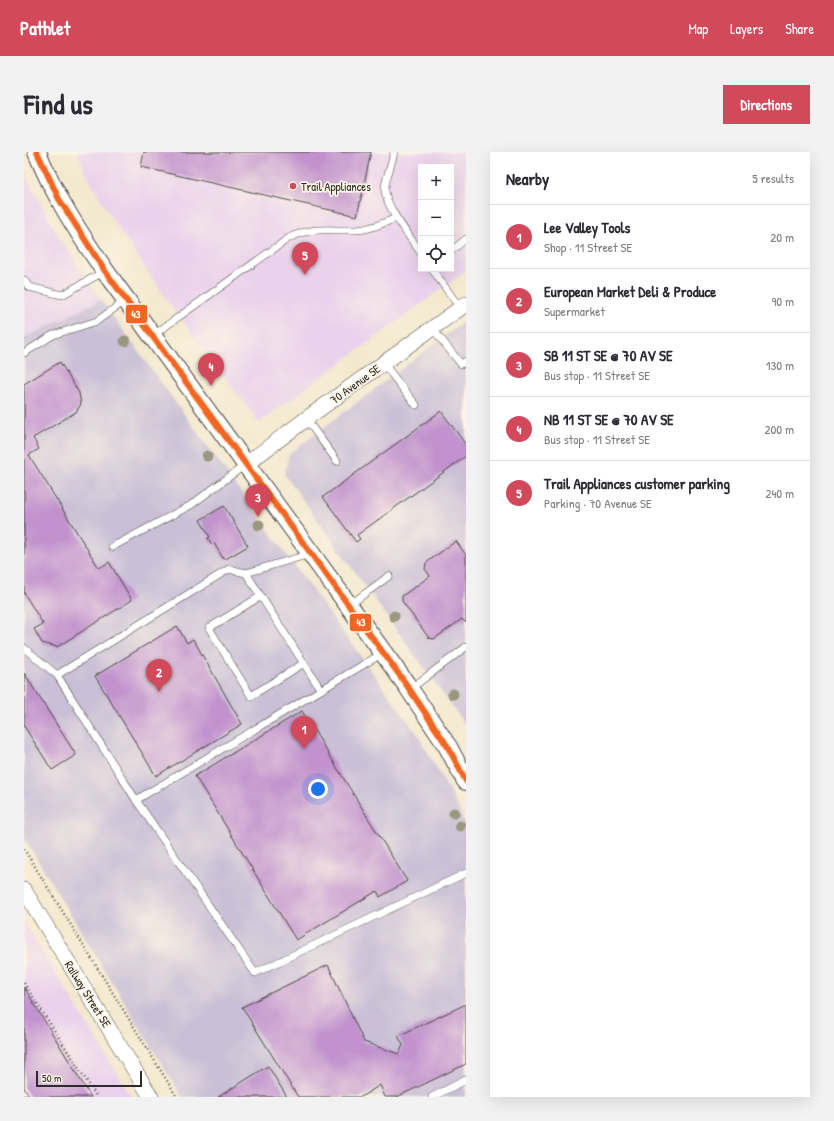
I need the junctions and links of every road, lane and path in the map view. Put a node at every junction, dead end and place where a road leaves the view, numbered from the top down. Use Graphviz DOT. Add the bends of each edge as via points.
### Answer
graph roads {
  1 [pos="37,152"];
  2 [pos="394,152"];
  3 [pos="396,218"];
  4 [pos="466,240"];
  5 [pos="454,248"];
  6 [pos="418,249"];
  7 [pos="105,271"];
  8 [pos="435,272"];
  9 [pos="24,280"];
  10 [pos="126,300"];
  11 [pos="463,306"];
  12 [pos="432,328"];
  13 [pos="152,336"];
  14 [pos="24,353"];
  15 [pos="466,360"];
  16 [pos="383,363"];
  17 [pos="416,405"];
  18 [pos="306,419"];
  19 [pos="337,461"];
  20 [pos="245,465"];
  21 [pos="112,547"];
  22 [pos="311,554"];
  23 [pos="246,573"];
  24 [pos="389,576"];
  25 [pos="261,596"];
  26 [pos="348,606"];
  27 [pos="466,647"];
  28 [pos="24,648"];
  29 [pos="383,653"];
  30 [pos="304,663"];
  31 [pos="57,675"];
  32 [pos="410,689"];
  33 [pos="321,690"];
  34 [pos="464,773"];
  35 [pos="136,800"];
  36 [pos="24,849"];
  37 [pos="466,873"];
  38 [pos="24,890"];
  39 [pos="24,983"];
  40 [pos="466,1080"];
  41 [pos="97,1097"];
  42 [pos="151,1097"];
  43 [pos="177,1097"];
  44 [pos="432,1097"];
  1 -- 7 [label="street" via="46,175 74,224"];
  2 -- 3 [label="lane" via="385,189"];
  3 -- 6 [label="lane"];
  3 -- 13 [label="lane" via="356,230 302,231"];
  4 -- 5 [label="lane"];
  7 -- 9 [label="lane" via="62,295 29,288"];
  7 -- 10 [label="street"];
  8 -- 11 [label="lane"];
  10 -- 13 [label="street"];
  10 -- 14 [label="lane" via="97,321 53,335"];
  11 -- 12 [label="street, 70 Avenue SE"];
  12 -- 15 [label="lane" via="461,364"];
  12 -- 16 [label="street, 70 Avenue SE"];
  13 -- 20 [label="street"];
  16 -- 17 [label="lane"];
  16 -- 18 [label="street, 70 Avenue SE"];
  18 -- 19 [label="lane"];
  18 -- 20 [label="street, 70 Avenue SE"];
  20 -- 21 [label="lane" via="191,505"];
  20 -- 22 [label="street"];
  22 -- 23 [label="lane"];
  22 -- 26 [label="street"];
  23 -- 25 [label="lane"];
  23 -- 31 [label="lane" via="229,570"];
  24 -- 26 [label="lane"];
  25 -- 30 [label="lane"];
  25 -- 30 [label="lane" via="209,628 251,696"];
  26 -- 29 [label="street"];
  27 -- 32 [label="lane"];
  28 -- 31 [label="lane"];
  29 -- 32 [label="street"];
  29 -- 33 [label="lane"];
  30 -- 33 [label="lane"];
  31 -- 35 [label="lane"];
  32 -- 34 [label="street"];
  33 -- 35 [label="lane"];
  35 -- 37 [label="lane" via="255,973"];
  36 -- 43 [label="path"];
  38 -- 42 [label="street, Railway Street SE"];
  39 -- 41 [label="path"];
  40 -- 44 [label="lane"];
}
